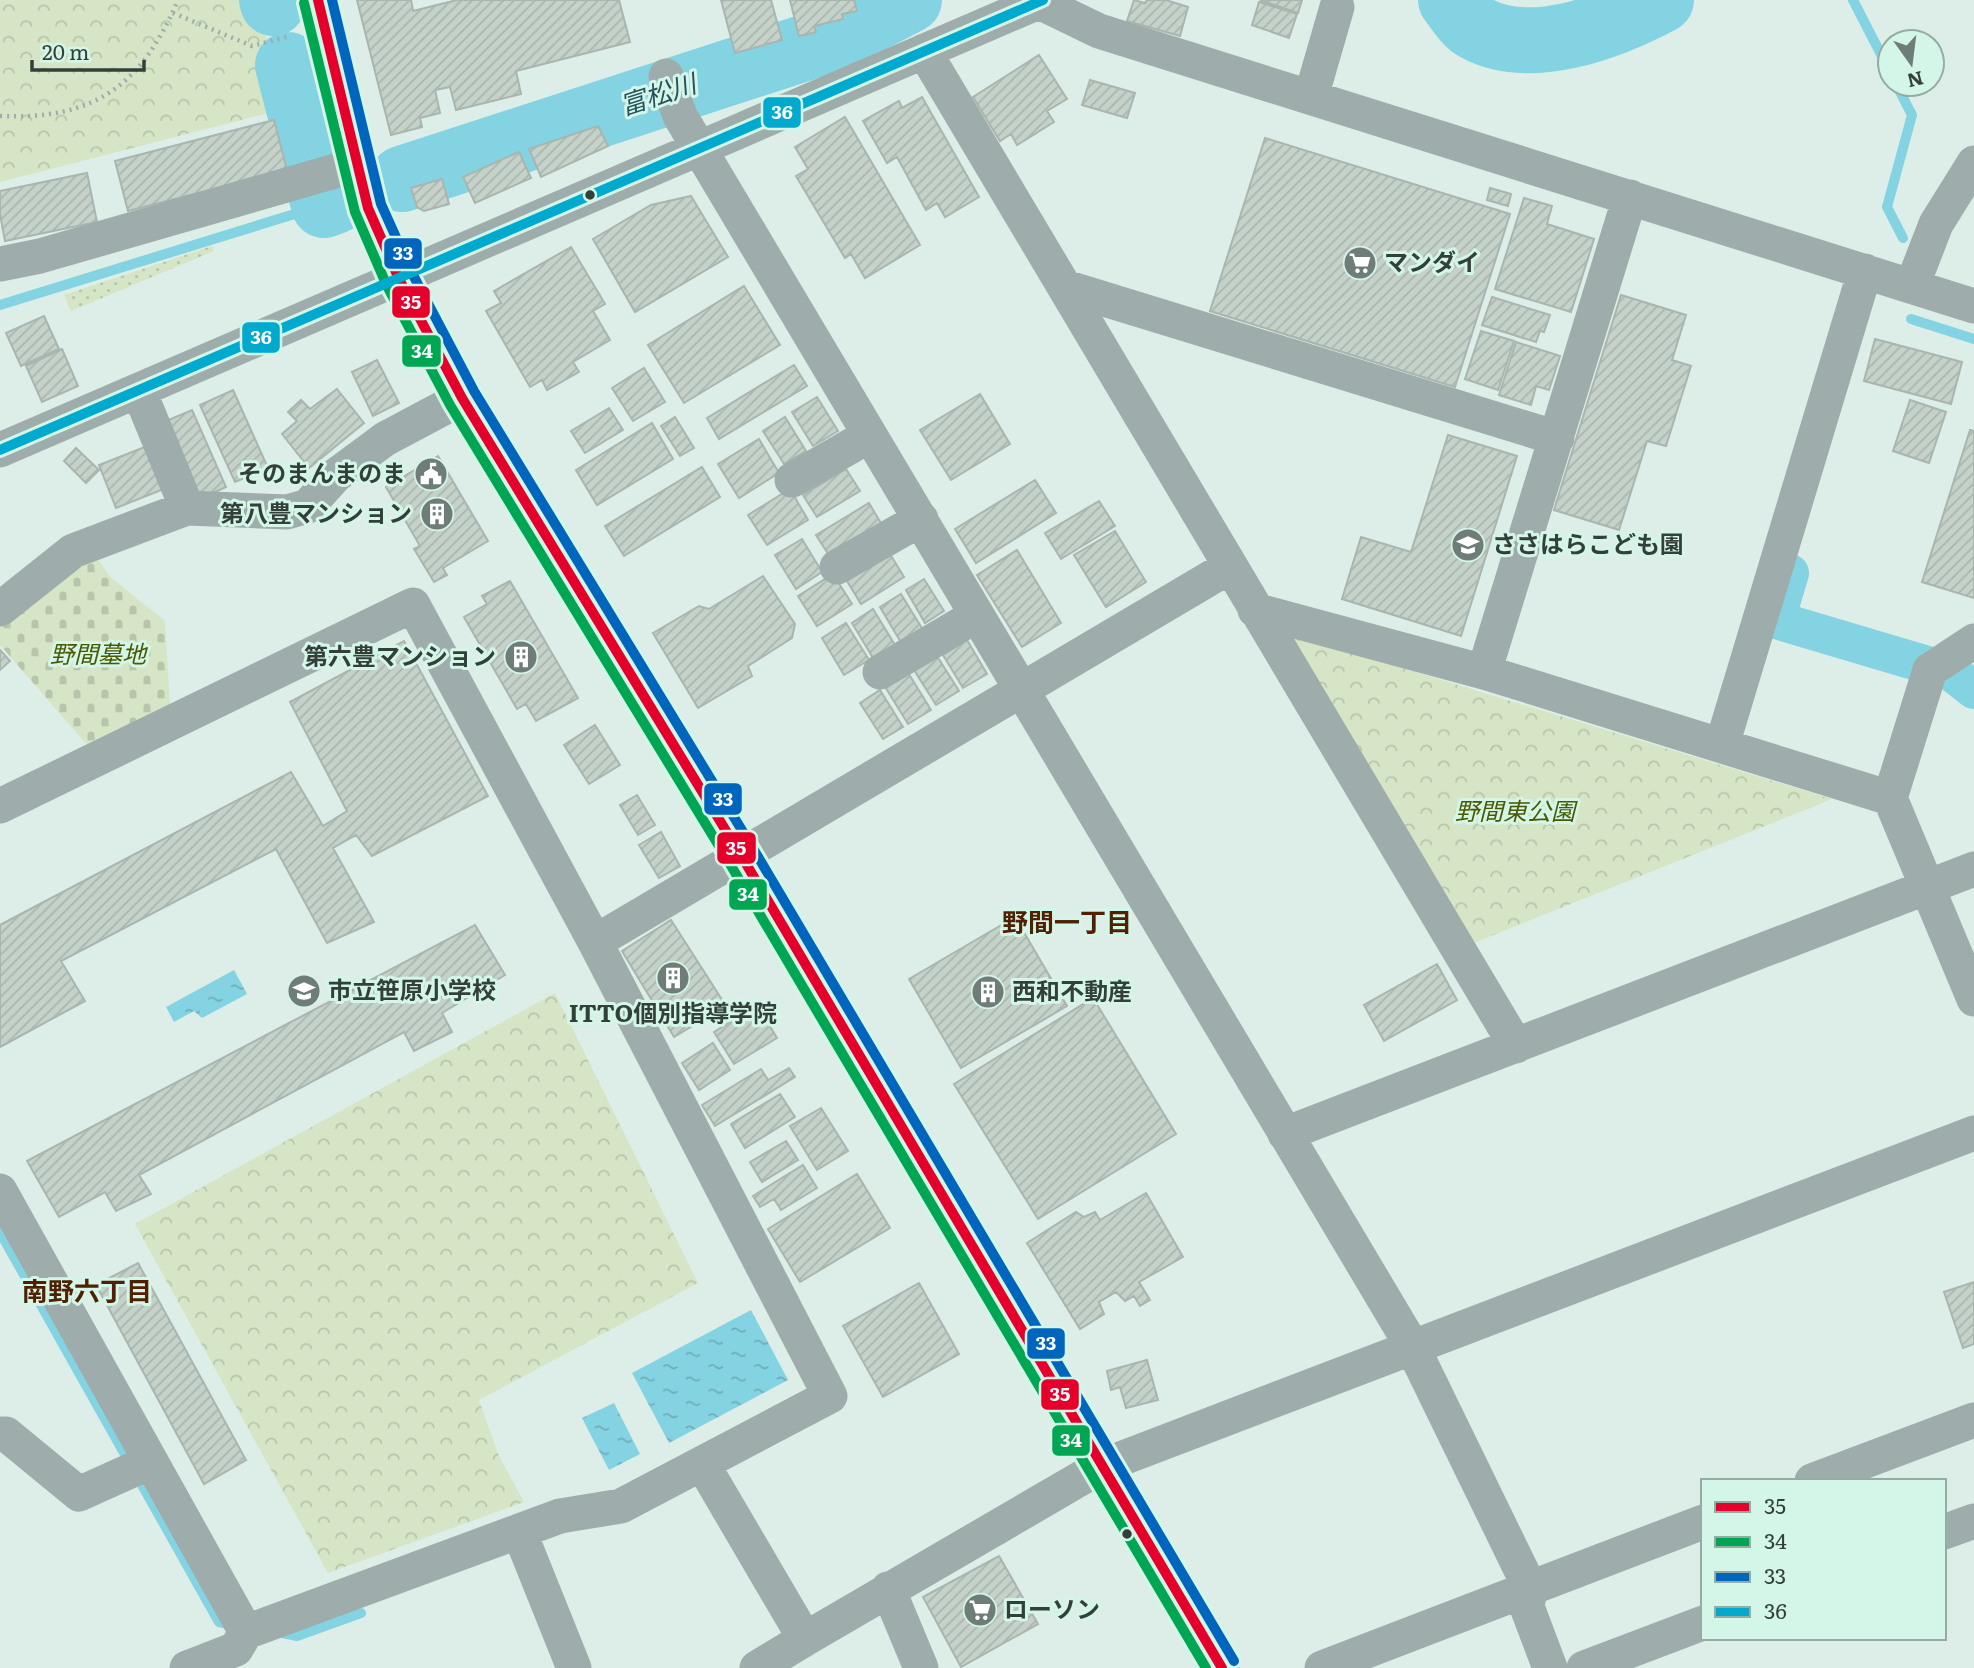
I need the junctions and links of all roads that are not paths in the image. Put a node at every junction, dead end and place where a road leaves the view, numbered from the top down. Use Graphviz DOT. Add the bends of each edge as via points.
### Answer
graph roads {
  1 [pos="318,0"];
  2 [pos="1038,1"];
  3 [pos="1337,7"];
  4 [pos="924,51"];
  5 [pos="666,76"];
  6 [pos="1311,97"];
  7 [pos="699,148"];
  8 [pos="1974,163"];
  9 [pos="338,172"];
  10 [pos="1630,197"];
  11 [pos="0,264"];
  12 [pos="1865,271"];
  13 [pos="399,279"];
  14 [pos="1912,286"];
  15 [pos="1066,287"];
  16 [pos="1974,306"];
  17 [pos="139,391"];
  18 [pos="462,398"];
  19 [pos="870,435"];
  20 [pos="1557,438"];
  21 [pos="0,450"];
  22 [pos="792,480"];
  23 [pos="187,508"];
  24 [pos="920,519"];
  25 [pos="836,567"];
  26 [pos="1229,567"];
  27 [pos="0,610"];
  28 [pos="1255,610"];
  29 [pos="977,615"];
  30 [pos="1974,641"];
  31 [pos="880,672"];
  32 [pos="1484,672"];
  33 [pos="1022,690"];
  34 [pos="1722,744"];
  35 [pos="1890,798"];
  36 [pos="0,806"];
  37 [pos="742,857"];
  38 [pos="1974,869"];
  39 [pos="1930,887"];
  40 [pos="595,942"];
  41 [pos="1974,999"];
  42 [pos="1516,1046"];
  43 [pos="1974,1133"];
  44 [pos="1285,1134"];
  45 [pos="0,1191"];
  46 [pos="1412,1346"];
  47 [pos="1974,1420"];
  48 [pos="0,1434"];
  49 [pos="150,1462"];
  50 [pos="703,1465"];
  51 [pos="1102,1466"];
  52 [pos="1887,1467"];
  53 [pos="1823,1479"];
  54 [pos="1974,1521"];
  55 [pos="1701,1523"];
  56 [pos="519,1531"];
  57 [pos="1946,1531"];
  58 [pos="1530,1588"];
  59 [pos="887,1589"];
  60 [pos="1701,1624"];
  61 [pos="246,1632"];
  62 [pos="805,1639"];
  63 [pos="187,1668"];
  64 [pos="574,1668"];
  65 [pos="757,1668"];
  66 [pos="920,1668"];
  67 [pos="1222,1668"];
  68 [pos="1322,1668"];
  69 [pos="1550,1668"];
  70 [pos="1584,1668"];
  1 -- 9 [label="street"];
  2 -- 4 [label="street"];
  2 -- 6 [label="street" via="1099,32"];
  3 -- 6 [label="street"];
  4 -- 7 [label="street"];
  4 -- 15 [label="street"];
  5 -- 7 [label="street" via="680,116"];
  6 -- 10 [label="street"];
  7 -- 13 [label="street"];
  7 -- 19 [label="street"];
  8 -- 14 [label="street" via="1936,224"];
  9 -- 11 [label="street"];
  9 -- 13 [label="street" via="368,208"];
  10 -- 12 [label="street"];
  10 -- 20 [label="street"];
  12 -- 14 [label="street"];
  12 -- 34 [label="street"];
  13 -- 17 [label="street"];
  13 -- 18 [label="street"];
  14 -- 16 [label="street"];
  15 -- 20 [label="street"];
  15 -- 26 [label="street"];
  17 -- 21 [label="street"];
  17 -- 23 [label="street"];
  18 -- 23 [label="street" via="385,439 335,476 308,506 286,512"];
  18 -- 37 [label="street"];
  19 -- 22 [label="street"];
  19 -- 24 [label="street"];
  20 -- 32 [label="street"];
  23 -- 27 [label="street" via="73,551"];
  24 -- 25 [label="street"];
  24 -- 29 [label="street"];
  26 -- 28 [label="street"];
  26 -- 33 [label="street"];
  28 -- 32 [label="street"];
  28 -- 42 [label="street"];
  29 -- 31 [label="street"];
  29 -- 33 [label="street"];
  30 -- 35 [label="street" via="1930,670"];
  32 -- 34 [label="street"];
  33 -- 37 [label="street"];
  33 -- 44 [label="street"];
  34 -- 35 [label="street"];
  35 -- 39 [label="street"];
  36 -- 40 [label="street" via="413,605"];
  37 -- 40 [label="street"];
  37 -- 51 [label="street"];
  38 -- 39 [label="street"];
  39 -- 41 [label="street"];
  39 -- 42 [label="street"];
  40 -- 50 [label="street" via="830,1396"];
  42 -- 44 [label="street"];
  43 -- 46 [label="street"];
  44 -- 46 [label="street"];
  45 -- 49 [label="street"];
  46 -- 51 [label="street"];
  46 -- 58 [label="street"];
  47 -- 52 [label="street"];
  48 -- 49 [label="street" via="6,1434 79,1494"];
  49 -- 61 [label="street"];
  50 -- 56 [label="street" via="621,1506 559,1516"];
  50 -- 62 [label="street"];
  51 -- 59 [label="street"];
  51 -- 67 [label="street"];
  52 -- 53 [label="street"];
  54 -- 57 [label="street"];
  55 -- 58 [label="street"];
  56 -- 61 [label="street"];
  56 -- 64 [label="street"];
  58 -- 68 [label="street"];
  58 -- 69 [label="street" via="1527,1607"];
  59 -- 62 [label="street"];
  59 -- 66 [label="street"];
  60 -- 70 [label="street"];
  61 -- 63 [label="street" via="236,1649"];
  62 -- 65 [label="street"];
}
